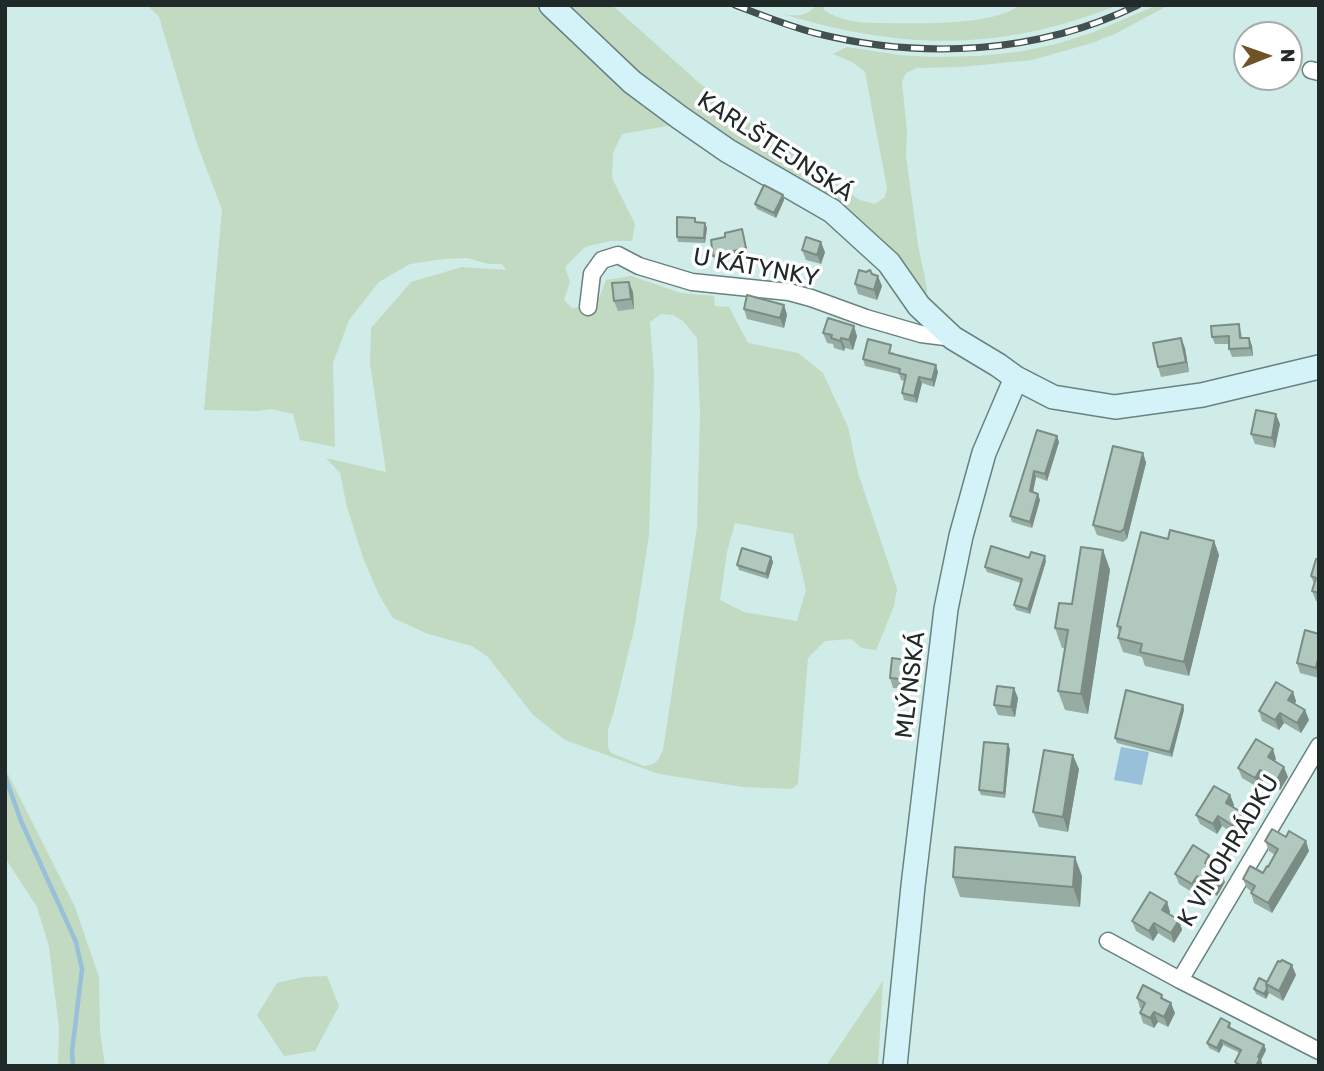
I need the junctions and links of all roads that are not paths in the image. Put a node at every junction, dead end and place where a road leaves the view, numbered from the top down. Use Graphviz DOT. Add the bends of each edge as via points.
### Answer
graph roads {
  1 [pos="551,5"];
  2 [pos="588,307"];
  3 [pos="953,338"];
  4 [pos="1319,366"];
  5 [pos="1016,378"];
  6 [pos="1319,746"];
  7 [pos="1108,941"];
  8 [pos="1180,980"];
  9 [pos="1319,1051"];
  10 [pos="895,1066"];
  1 -- 3 [label="main road, KARLŠTEJNSKÁ" via="632,82 679,117 832,211 889,263 919,306"];
  2 -- 3 [label="street, U KÁTYNKY" via="592,274 602,260 618,255 692,282 789,292 922,334"];
  3 -- 5 [label="main road, KARLŠTEJNSKÁ"];
  4 -- 5 [label="main road, KARLŠTEJNSKÁ" via="1202,395 1115,407 1053,397"];
  5 -- 10 [label="main road, MLÝNSKÁ" via="984,453 946,609"];
  6 -- 8 [label="street, K VINOHRÁDKU"];
  7 -- 8 [label="street"];
  8 -- 9 [label="street"];
}
